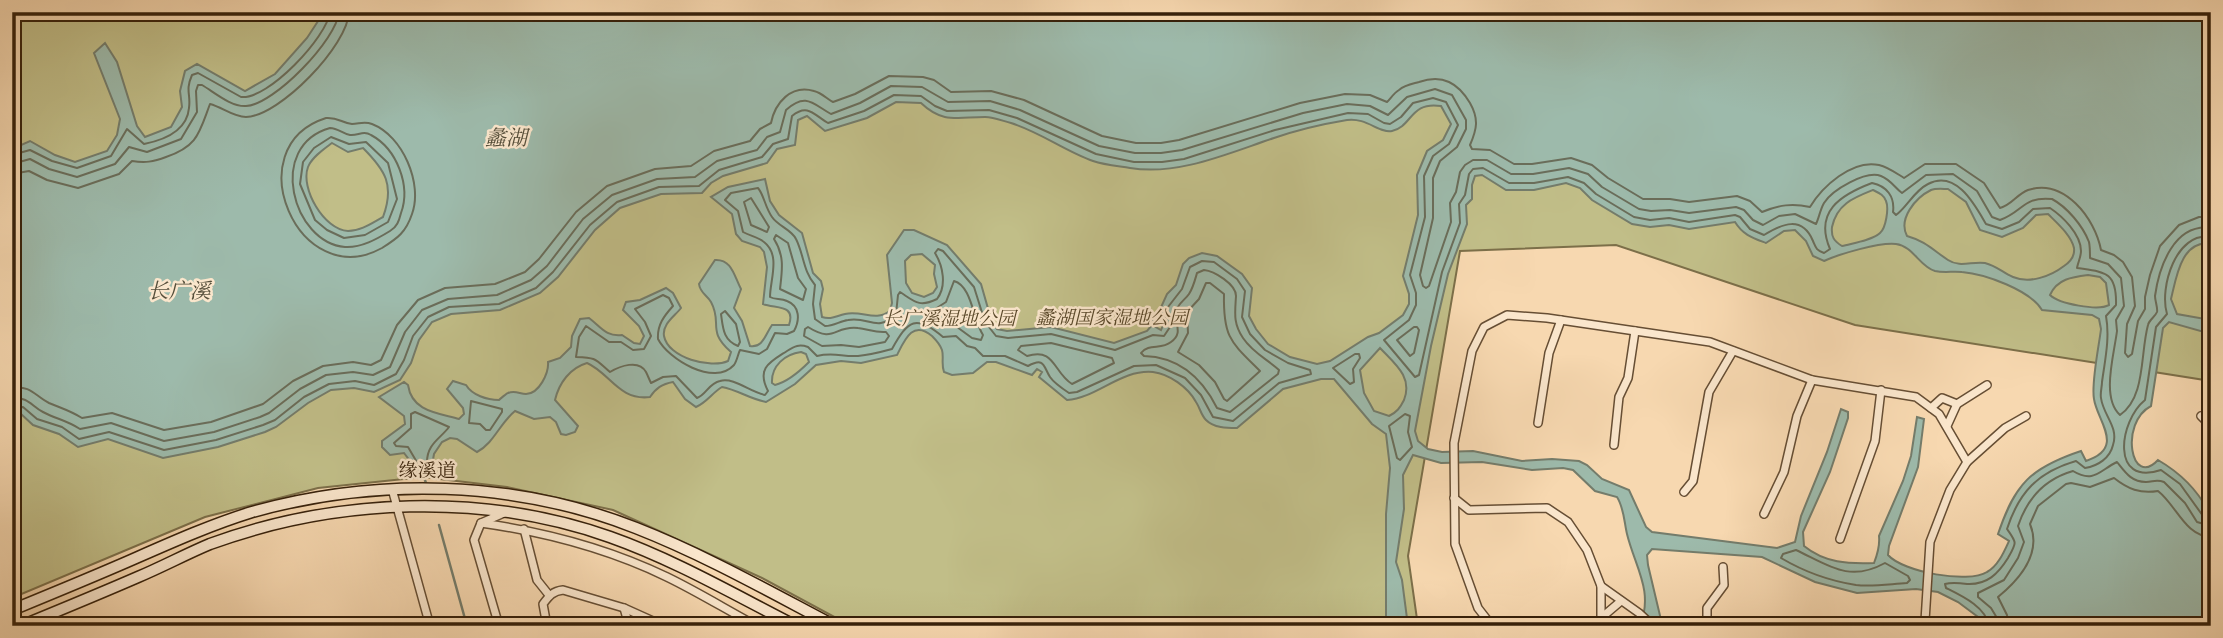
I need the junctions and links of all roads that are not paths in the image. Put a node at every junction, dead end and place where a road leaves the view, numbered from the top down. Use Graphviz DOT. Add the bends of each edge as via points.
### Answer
graph roads {
  1 [pos="1561,320"];
  2 [pos="1635,331"];
  3 [pos="1733,351"];
  4 [pos="1812,380"];
  5 [pos="1987,385"];
  6 [pos="1881,390"];
  7 [pos="1957,404"];
  8 [pos="1931,408"];
  9 [pos="2026,416"];
  10 [pos="2201,416"];
  11 [pos="1538,423"];
  12 [pos="1947,426"];
  13 [pos="2211,426"];
  14 [pos="1614,445"];
  15 [pos="1967,462"];
  16 [pos="392,489"];
  17 [pos="1684,492"];
  18 [pos="1454,498"];
  19 [pos="396,508"];
  20 [pos="1469,510"];
  21 [pos="508,511"];
  22 [pos="1764,514"];
  23 [pos="1454,522"];
  24 [pos="481,523"];
  25 [pos="524,529"];
  26 [pos="1840,539"];
  27 [pos="1723,567"];
  28 [pos="1601,586"];
  29 [pos="549,595"];
  30 [pos="1621,600"];
  31 [pos="624,608"];
  32 [pos="12,610"];
  33 [pos="1601,622"];
  34 [pos="20,626"];
  35 [pos="430,626"];
  36 [pos="499,626"];
  37 [pos="547,626"];
  38 [pos="629,626"];
  39 [pos="664,626"];
  40 [pos="757,626"];
  41 [pos="796,626"];
  42 [pos="835,626"];
  43 [pos="1492,626"];
  44 [pos="1653,626"];
  45 [pos="1707,626"];
  46 [pos="1928,626"];
  1 -- 2 [label="street"];
  1 -- 11 [label="street" via="1549,353"];
  1 -- 18 [label="street" via="1507,315 1484,327 1472,351 1454,451"];
  2 -- 3 [label="street" via="1710,342"];
  2 -- 14 [label="street" via="1629,378 1619,397"];
  3 -- 4 [label="street"];
  3 -- 17 [label="street" via="1709,392 1693,481"];
  4 -- 6 [label="street"];
  4 -- 22 [label="street" via="1797,416 1784,472"];
  5 -- 7 [label="street"];
  6 -- 8 [label="street" via="1916,397"];
  6 -- 26 [label="street" via="1875,441"];
  7 -- 8 [label="street" via="1942,398"];
  7 -- 12 [label="street"];
  8 -- 12 [label="street"];
  9 -- 15 [label="street"];
  10 -- 13 [label="street"];
  12 -- 15 [label="street"];
  15 -- 46 [label="street" via="1950,490 1930,542"];
  16 -- 19 [label="street"];
  16 -- 32 [label="main road, 缘溪道" via="253,512"];
  16 -- 42 [label="main road, 缘溪道" via="487,491 582,509 687,550"];
  18 -- 20 [label="street"];
  18 -- 23 [label="street"];
  19 -- 21 [label="main road, 缘溪道"];
  19 -- 34 [label="main road, 缘溪道" via="328,513 243,533"];
  19 -- 35 [label="street"];
  20 -- 23 [label="street"];
  20 -- 28 [label="street" via="1547,508 1568,522 1587,550"];
  21 -- 24 [label="street"];
  21 -- 41 [label="main road, 缘溪道" via="609,536"];
  23 -- 43 [label="street" via="1455,544 1478,608"];
  24 -- 25 [label="street"];
  24 -- 36 [label="street" via="474,540"];
  25 -- 29 [label="street" via="537,579"];
  25 -- 40 [label="street" via="593,548 665,576"];
  27 -- 45 [label="street" via="1724,585 1707,608"];
  28 -- 30 [label="street"];
  28 -- 33 [label="street"];
  29 -- 31 [label="street" via="563,590"];
  29 -- 37 [label="street" via="543,604"];
  30 -- 33 [label="street"];
  30 -- 44 [label="street"];
  31 -- 38 [label="street"];
  31 -- 39 [label="street"];
}
